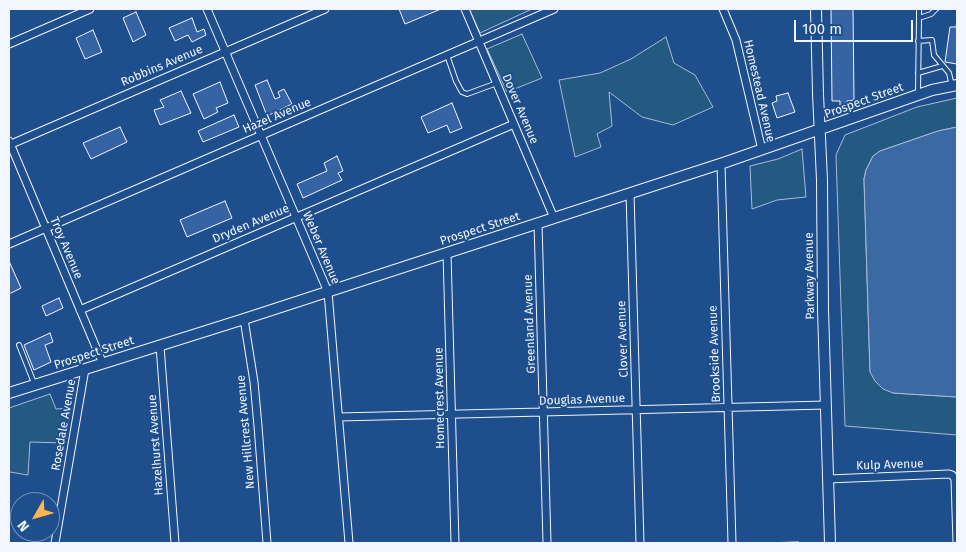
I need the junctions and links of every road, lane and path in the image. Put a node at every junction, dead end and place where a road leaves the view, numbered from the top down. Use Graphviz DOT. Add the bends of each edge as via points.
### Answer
graph roads {
  1 [pos="90,9"];
  2 [pos="207,9"];
  3 [pos="325,9"];
  4 [pos="465,9"];
  5 [pos="554,9"];
  6 [pos="723,9"];
  7 [pos="816,9"];
  8 [pos="919,9"];
  9 [pos="936,9"];
  10 [pos="919,18"];
  11 [pos="918,40"];
  12 [pos="479,41"];
  13 [pos="9,44"];
  14 [pos="225,52"];
  15 [pos="447,55"];
  16 [pos="942,66"];
  17 [pos="918,73"];
  18 [pos="497,83"];
  19 [pos="955,86"];
  20 [pos="918,95"];
  21 [pos="514,124"];
  22 [pos="820,130"];
  23 [pos="261,135"];
  24 [pos="9,144"];
  25 [pos="762,150"];
  26 [pos="721,164"];
  27 [pos="630,193"];
  28 [pos="296,217"];
  29 [pos="554,218"];
  30 [pos="538,223"];
  31 [pos="46,228"];
  32 [pos="9,244"];
  33 [pos="447,253"];
  34 [pos="328,292"];
  35 [pos="80,310"];
  36 [pos="244,319"];
  37 [pos="19,345"];
  38 [pos="160,346"];
  39 [pos="103,364"];
  40 [pos="85,369"];
  41 [pos="35,385"];
  42 [pos="9,393"];
  43 [pos="826,405"];
  44 [pos="728,407"];
  45 [pos="636,410"];
  46 [pos="543,412"];
  47 [pos="452,414"];
  48 [pos="338,417"];
  49 [pos="828,479"];
  50 [pos="55,543"];
  51 [pos="175,543"];
  52 [pos="266,543"];
  53 [pos="349,543"];
  54 [pos="455,543"];
  55 [pos="547,543"];
  56 [pos="640,543"];
  57 [pos="732,543"];
  58 [pos="830,543"];
  59 [pos="957,543"];
  1 -- 13 [label="street"];
  2 -- 14 [label="street, Weber Avenue"];
  3 -- 14 [label="street, Robbins Avenue"];
  4 -- 12 [label="street, Dover Avenue"];
  5 -- 12 [label="street, Hazel Avenue"];
  6 -- 25 [label="street, Homestead Avenue" via="736,40"];
  7 -- 22 [label="street, Parkway Avenue"];
  8 -- 10 [label="lane"];
  9 -- 10 [label="lane"];
  10 -- 11 [label="lane"];
  11 -- 16 [label="lane" via="932,40 934,56"];
  11 -- 17 [label="lane"];
  12 -- 15 [label="street, Hazel Avenue"];
  12 -- 18 [label="street, Dover Avenue"];
  14 -- 23 [label="street, Weber Avenue"];
  14 -- 24 [label="street, Robbins Avenue"];
  15 -- 18 [label="lane" via="462,92 467,94"];
  15 -- 23 [label="street, Hazel Avenue"];
  16 -- 17 [label="lane"];
  16 -- 19 [label="lane"];
  17 -- 20 [label="lane"];
  18 -- 21 [label="street, Dover Avenue"];
  19 -- 20 [label="street, Prospect Street"];
  20 -- 22 [label="street, Prospect Street"];
  21 -- 28 [label="street, Dryden Avenue"];
  21 -- 29 [label="street, Dover Avenue"];
  22 -- 25 [label="street, Prospect Street"];
  22 -- 43 [label="street, Parkway Avenue"];
  23 -- 28 [label="street, Weber Avenue"];
  23 -- 31 [label="street, Hazel Avenue"];
  24 -- 31 [label="street, Troy Avenue"];
  25 -- 26 [label="street, Prospect Street"];
  26 -- 27 [label="street, Prospect Street"];
  26 -- 44 [label="street, Brookside Avenue"];
  27 -- 29 [label="street, Prospect Street"];
  27 -- 45 [label="street, Clover Avenue"];
  28 -- 34 [label="street, Weber Avenue"];
  28 -- 35 [label="street, Dryden Avenue"];
  29 -- 30 [label="street, Prospect Street"];
  30 -- 33 [label="street, Prospect Street"];
  30 -- 46 [label="street, Greenland Avenue"];
  31 -- 32 [label="street, Hazel Avenue"];
  31 -- 35 [label="street, Troy Avenue"];
  33 -- 34 [label="street, Prospect Street"];
  33 -- 47 [label="street, Homecrest Avenue"];
  34 -- 36 [label="street, Prospect Street"];
  34 -- 48 [label="street, Weber Avenue"];
  35 -- 39 [label="street, Troy Avenue"];
  36 -- 38 [label="street, Prospect Street"];
  36 -- 52 [label="street, New Hillcrest Avenue" via="254,382"];
  37 -- 41 [label="lane"];
  38 -- 39 [label="street, Prospect Street"];
  38 -- 51 [label="street, Hazelhurst Avenue"];
  39 -- 40 [label="street, Prospect Street"];
  40 -- 41 [label="street, Prospect Street"];
  40 -- 50 [label="street, Rosedale Avenue"];
  41 -- 42 [label="street, Prospect Street"];
  43 -- 44 [label="street, Douglas Avenue"];
  43 -- 49 [label="street, Parkway Avenue"];
  44 -- 45 [label="street, Douglas Avenue"];
  44 -- 57 [label="street, Brookside Avenue"];
  45 -- 46 [label="street, Douglas Avenue"];
  45 -- 56 [label="street, Clover Avenue"];
  46 -- 47 [label="street, Douglas Avenue"];
  46 -- 55 [label="street, Greenland Avenue"];
  47 -- 48 [label="street, Douglas Avenue"];
  47 -- 54 [label="street, Homecrest Avenue"];
  48 -- 53 [label="street, Weber Avenue"];
  49 -- 58 [label="street, Parkway Avenue"];
  49 -- 59 [label="street, Kulp Avenue" via="952,475 955,479"];
}
